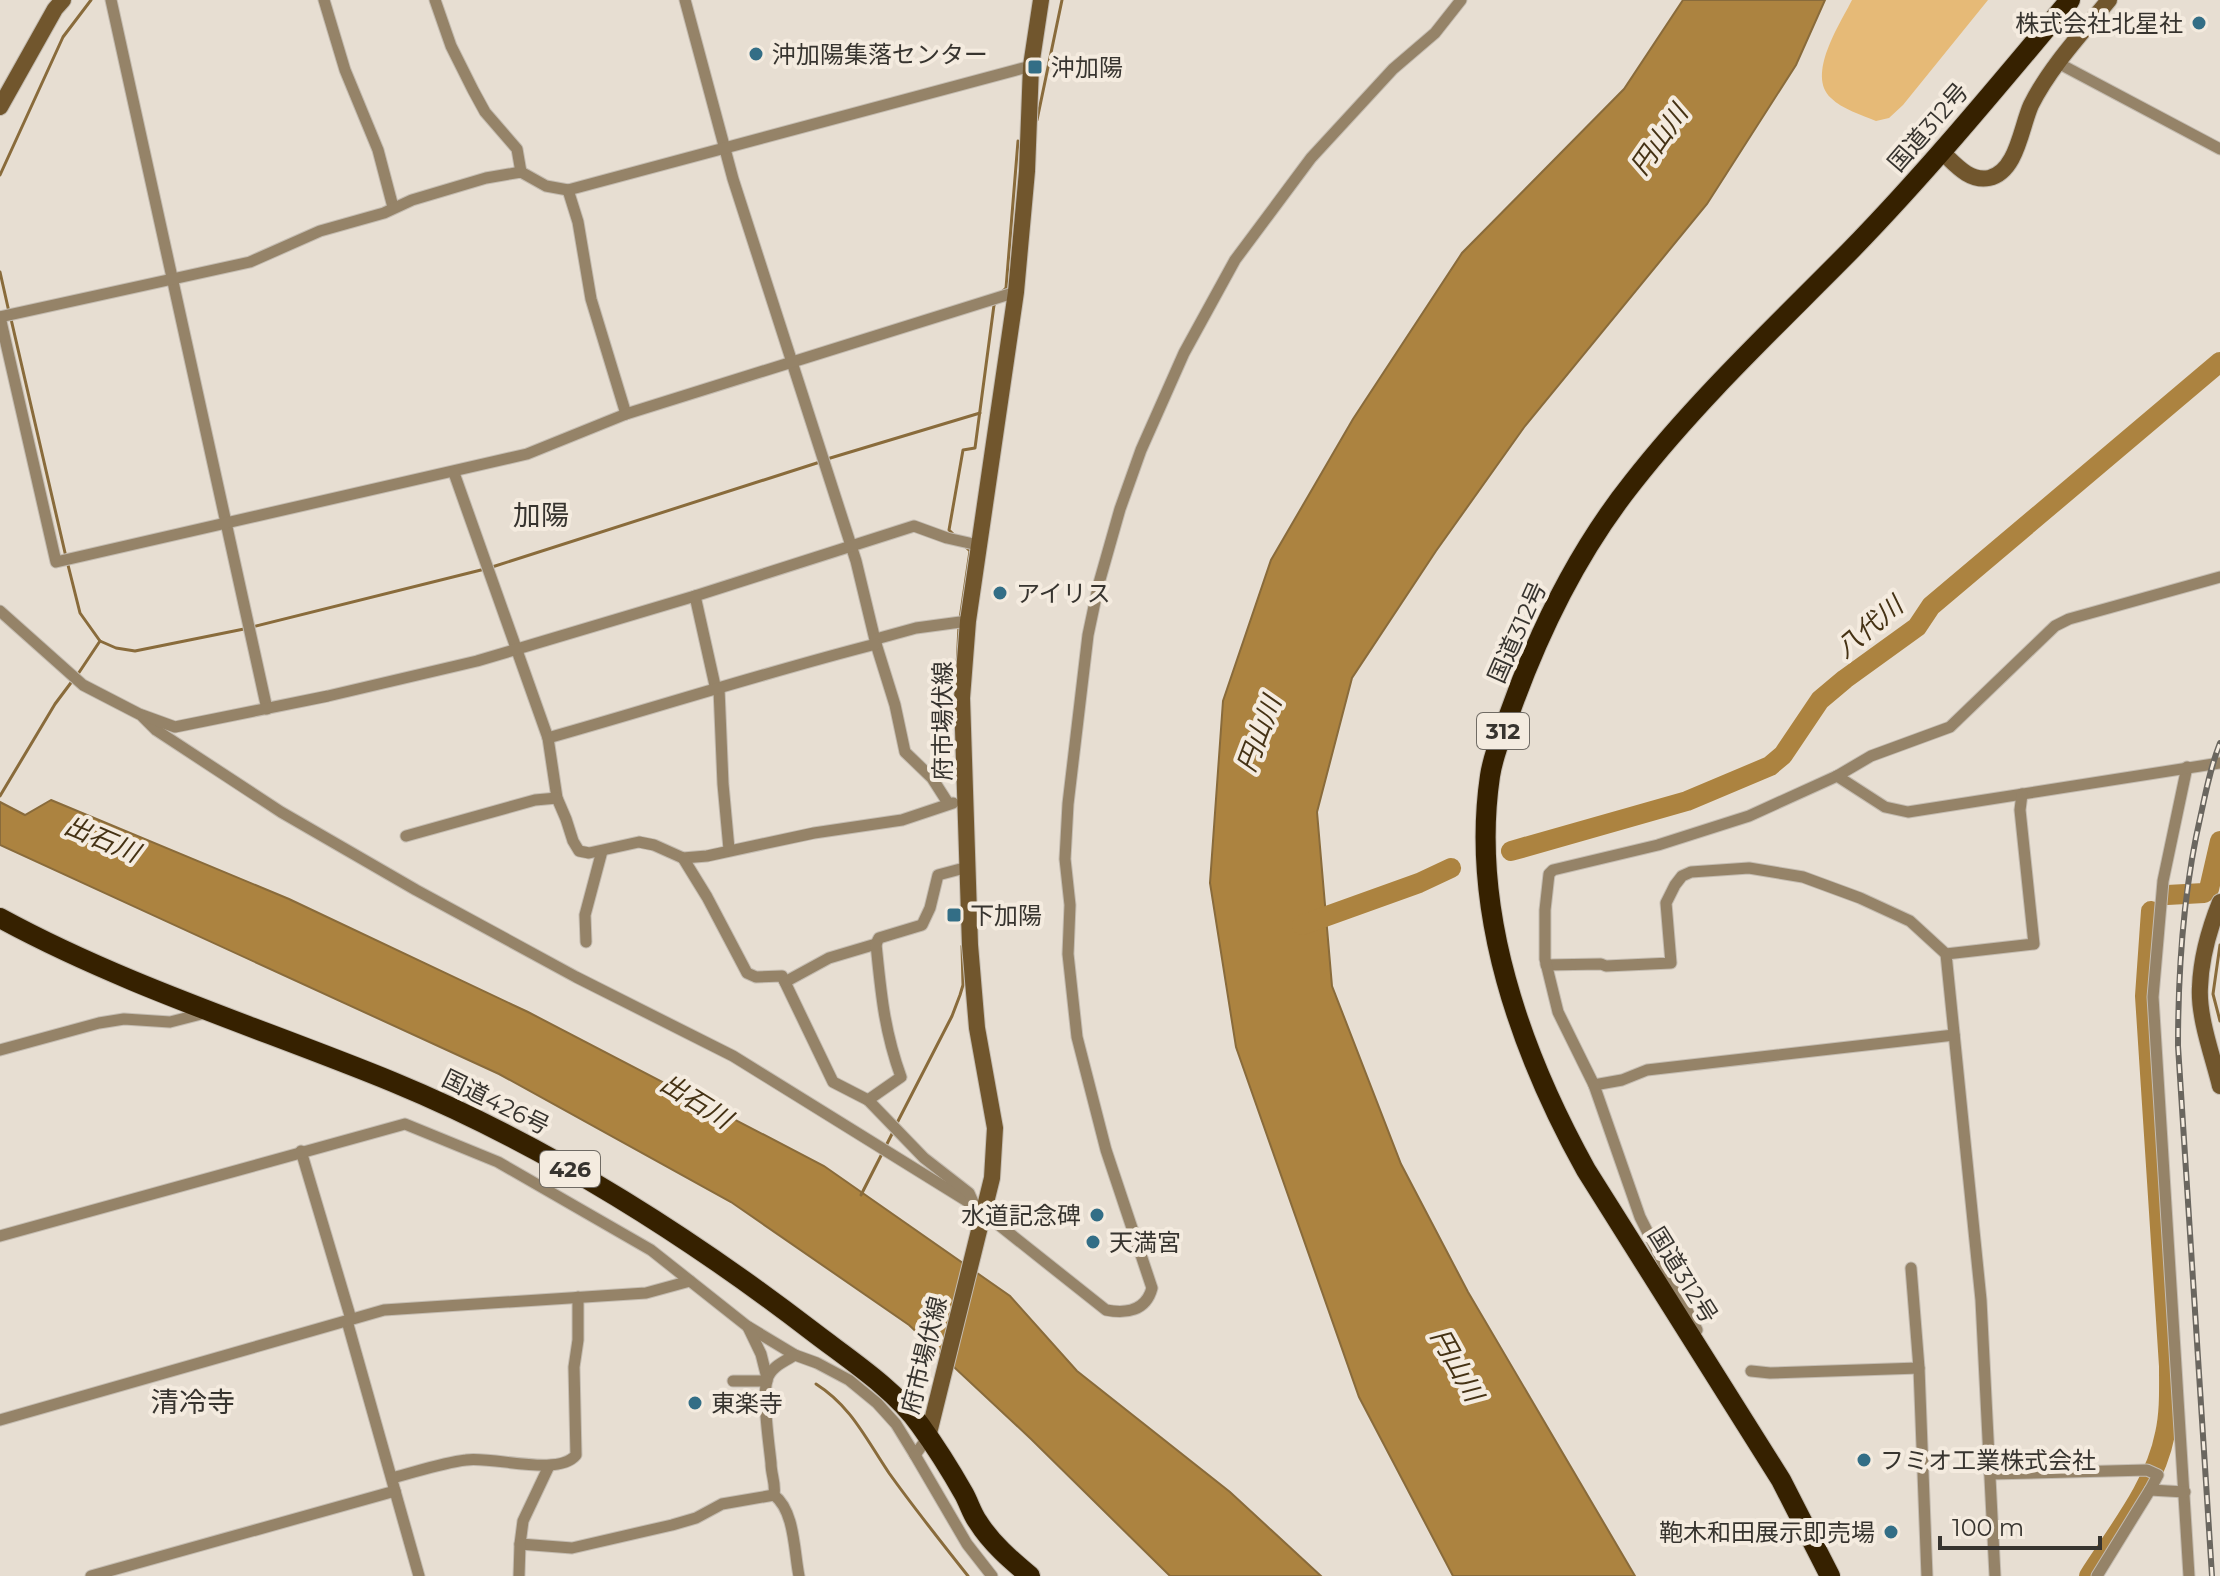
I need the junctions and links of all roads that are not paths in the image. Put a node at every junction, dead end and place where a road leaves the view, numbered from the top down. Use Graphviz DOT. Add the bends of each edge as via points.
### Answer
graph roads {
  1 [pos="63,0"];
  2 [pos="111,0"];
  3 [pos="324,0"];
  4 [pos="435,0"];
  5 [pos="685,0"];
  6 [pos="1041,0"];
  7 [pos="1461,0"];
  8 [pos="2070,0"];
  9 [pos="2109,0"];
  10 [pos="2058,63"];
  11 [pos="1031,66"];
  12 [pos="0,107"];
  13 [pos="724,148"];
  14 [pos="2220,149"];
  15 [pos="1942,152"];
  16 [pos="521,172"];
  17 [pos="568,190"];
  18 [pos="393,207"];
  19 [pos="173,278"];
  20 [pos="1016,292"];
  21 [pos="0,317"];
  22 [pos="791,363"];
  23 [pos="626,414"];
  24 [pos="454,473"];
  25 [pos="227,524"];
  26 [pos="978,545"];
  27 [pos="850,546"];
  28 [pos="2220,577"];
  29 [pos="695,596"];
  30 [pos="0,611"];
  31 [pos="968,621"];
  32 [pos="876,641"];
  33 [pos="518,651"];
  34 [pos="717,690"];
  35 [pos="267,709"];
  36 [pos="141,715"];
  37 [pos="548,738"];
  38 [pos="2220,763"];
  39 [pos="2187,767"];
  40 [pos="1837,776"];
  41 [pos="2022,794"];
  42 [pos="557,798"];
  43 [pos="966,802"];
  44 [pos="948,803"];
  45 [pos="406,836"];
  46 [pos="729,849"];
  47 [pos="602,851"];
  48 [pos="683,858"];
  49 [pos="968,867"];
  50 [pos="2220,902"];
  51 [pos="0,918"];
  52 [pos="586,942"];
  53 [pos="876,944"];
  54 [pos="1946,954"];
  55 [pos="1546,965"];
  56 [pos="785,982"];
  57 [pos="209,1012"];
  58 [pos="1954,1035"];
  59 [pos="0,1050"];
  60 [pos="2217,1058"];
  61 [pos="1594,1085"];
  62 [pos="2220,1086"];
  63 [pos="868,1100"];
  64 [pos="301,1151"];
  65 [pos="980,1215"];
  66 [pos="0,1236"];
  67 [pos="1911,1268"];
  68 [pos="690,1281"];
  69 [pos="578,1297"];
  70 [pos="349,1320"];
  71 [pos="747,1326"];
  72 [pos="1696,1346"];
  73 [pos="795,1355"];
  74 [pos="1919,1368"];
  75 [pos="1751,1371"];
  76 [pos="767,1380"];
  77 [pos="733,1381"];
  78 [pos="0,1420"];
  79 [pos="928,1437"];
  80 [pos="915,1455"];
  81 [pos="549,1466"];
  82 [pos="1990,1474"];
  83 [pos="392,1478"];
  84 [pos="2150,1490"];
  85 [pos="395,1491"];
  86 [pos="2185,1492"];
  87 [pos="774,1495"];
  88 [pos="520,1544"];
  89 [pos="91,1576"];
  90 [pos="419,1576"];
  91 [pos="519,1576"];
  92 [pos="799,1576"];
  93 [pos="992,1576"];
  94 [pos="1030,1576"];
  95 [pos="1830,1576"];
  96 [pos="1927,1576"];
  97 [pos="1995,1576"];
  98 [pos="2097,1576"];
  99 [pos="2189,1576"];
  1 -- 12 [label="main road"];
  2 -- 19 [label="street"];
  3 -- 18 [label="street"];
  4 -- 16 [label="street" via="451,46 485,112 517,149"];
  5 -- 13 [label="street"];
  6 -- 11 [label="main road, 府市場伏線"];
  7 -- 65 [label="street" via="1311,158 1235,260 1184,353 1141,450 1099,583 1068,804 1068,954 1077,1037 1106,1150 1152,1288 1150,1297 1130,1312 1106,1310"];
  8 -- 15 [label="highway, 国道312号 / 312"];
  9 -- 10 [label="main road"];
  10 -- 14 [label="street"];
  10 -- 15 [label="main road" via="2032,105 2004,170 1976,178"];
  11 -- 13 [label="street"];
  11 -- 20 [label="main road, 府市場伏線"];
  13 -- 17 [label="street"];
  13 -- 22 [label="street"];
  15 -- 72 [label="highway, 国道312号 / 312" via="1688,417 1595,533 1536,647 1490,772 1491,901 1528,1047 1586,1170"];
  16 -- 17 [label="street" via="546,186"];
  16 -- 18 [label="street"];
  17 -- 23 [label="street" via="591,299"];
  18 -- 19 [label="street" via="250,262"];
  19 -- 21 [label="street"];
  19 -- 25 [label="street"];
  20 -- 22 [label="street"];
  20 -- 26 [label="main road, 府市場伏線"];
  21 -- 25 [label="street" via="56,562"];
  22 -- 23 [label="street"];
  22 -- 27 [label="street"];
  23 -- 24 [label="street" via="527,454"];
  24 -- 25 [label="street"];
  24 -- 33 [label="street"];
  25 -- 35 [label="street"];
  26 -- 27 [label="street" via="914,526"];
  26 -- 31 [label="main road, 府市場伏線"];
  27 -- 29 [label="street"];
  27 -- 32 [label="street"];
  28 -- 40 [label="street" via="2055,626 1950,727 1871,756"];
  29 -- 33 [label="street"];
  29 -- 34 [label="street"];
  30 -- 36 [label="street" via="83,685"];
  31 -- 32 [label="street" via="916,628"];
  31 -- 43 [label="main road, 府市場伏線" via="962,698"];
  32 -- 34 [label="street"];
  32 -- 44 [label="street" via="905,752"];
  33 -- 35 [label="street"];
  33 -- 37 [label="street"];
  34 -- 37 [label="street"];
  34 -- 46 [label="street"];
  35 -- 36 [label="street" via="175,727"];
  36 -- 65 [label="street" via="285,815 576,977 733,1056"];
  37 -- 42 [label="street"];
  38 -- 39 [label="street"];
  39 -- 41 [label="street"];
  39 -- 86 [label="street" via="2163,881 2153,997"];
  40 -- 41 [label="street" via="1885,807 1908,812"];
  40 -- 55 [label="street" via="1749,816 1553,870 1546,889"];
  41 -- 54 [label="street" via="2034,944"];
  42 -- 45 [label="street"];
  42 -- 47 [label="street" via="579,851"];
  43 -- 44 [label="street"];
  43 -- 49 [label="main road, 府市場伏線"];
  44 -- 46 [label="street" via="902,820"];
  46 -- 48 [label="street"];
  47 -- 48 [label="street" via="639,842"];
  47 -- 52 [label="street" via="585,915"];
  48 -- 56 [label="street" via="747,973 782,976"];
  49 -- 53 [label="street" via="938,875 922,925 879,938"];
  49 -- 65 [label="main road, 府市場伏線" via="977,1028 995,1128 992,1178"];
  50 -- 60 [label="main road" via="2199,989"];
  51 -- 57 [label="highway, 国道426号 / 426" via="48,944"];
  53 -- 56 [label="street" via="829,958"];
  53 -- 63 [label="street" via="883,1018 901,1077"];
  54 -- 55 [label="street" via="1910,921 1860,898 1803,877 1749,868 1682,876 1666,903 1671,963"];
  54 -- 58 [label="street"];
  55 -- 61 [label="street" via="1558,1012"];
  56 -- 63 [label="street" via="833,1082"];
  57 -- 59 [label="street" via="170,1022 99,1023"];
  57 -- 79 [label="highway, 国道426号 / 426" via="467,1115 637,1207 813,1332 902,1403"];
  58 -- 61 [label="street" via="1647,1070"];
  58 -- 82 [label="street" via="1981,1300"];
  60 -- 62 [label="main road"];
  61 -- 72 [label="street" via="1640,1217 1698,1332"];
  63 -- 65 [label="street" via="924,1158 969,1193"];
  64 -- 66 [label="street"];
  64 -- 68 [label="street" via="405,1124 498,1162 632,1238"];
  64 -- 70 [label="street"];
  65 -- 79 [label="main road, 府市場伏線"];
  67 -- 74 [label="street"];
  68 -- 69 [label="street" via="646,1293"];
  68 -- 71 [label="street"];
  69 -- 70 [label="street" via="384,1310"];
  69 -- 81 [label="street" via="576,1455"];
  70 -- 78 [label="street"];
  70 -- 83 [label="street"];
  71 -- 73 [label="street"];
  71 -- 76 [label="street"];
  72 -- 95 [label="highway, 国道312号 / 312" via="1781,1480"];
  73 -- 76 [label="street" via="777,1365"];
  73 -- 80 [label="street" via="849,1380 877,1403"];
  74 -- 75 [label="street"];
  74 -- 96 [label="street"];
  76 -- 77 [label="street"];
  76 -- 87 [label="street"];
  79 -- 80 [label="street"];
  79 -- 94 [label="highway, 国道426号 / 426" via="978,1522"];
  80 -- 93 [label="street"];
  81 -- 83 [label="street" via="467,1460"];
  81 -- 88 [label="street" via="523,1521"];
  82 -- 84 [label="street" via="2151,1472 2158,1475"];
  82 -- 97 [label="street"];
  83 -- 85 [label="street"];
  84 -- 86 [label="street"];
  84 -- 98 [label="street"];
  85 -- 89 [label="street"];
  85 -- 90 [label="street"];
  86 -- 99 [label="street"];
  87 -- 88 [label="street" via="722,1504 696,1518 572,1548"];
  87 -- 92 [label="street" via="787,1511"];
  88 -- 91 [label="street"];
}
